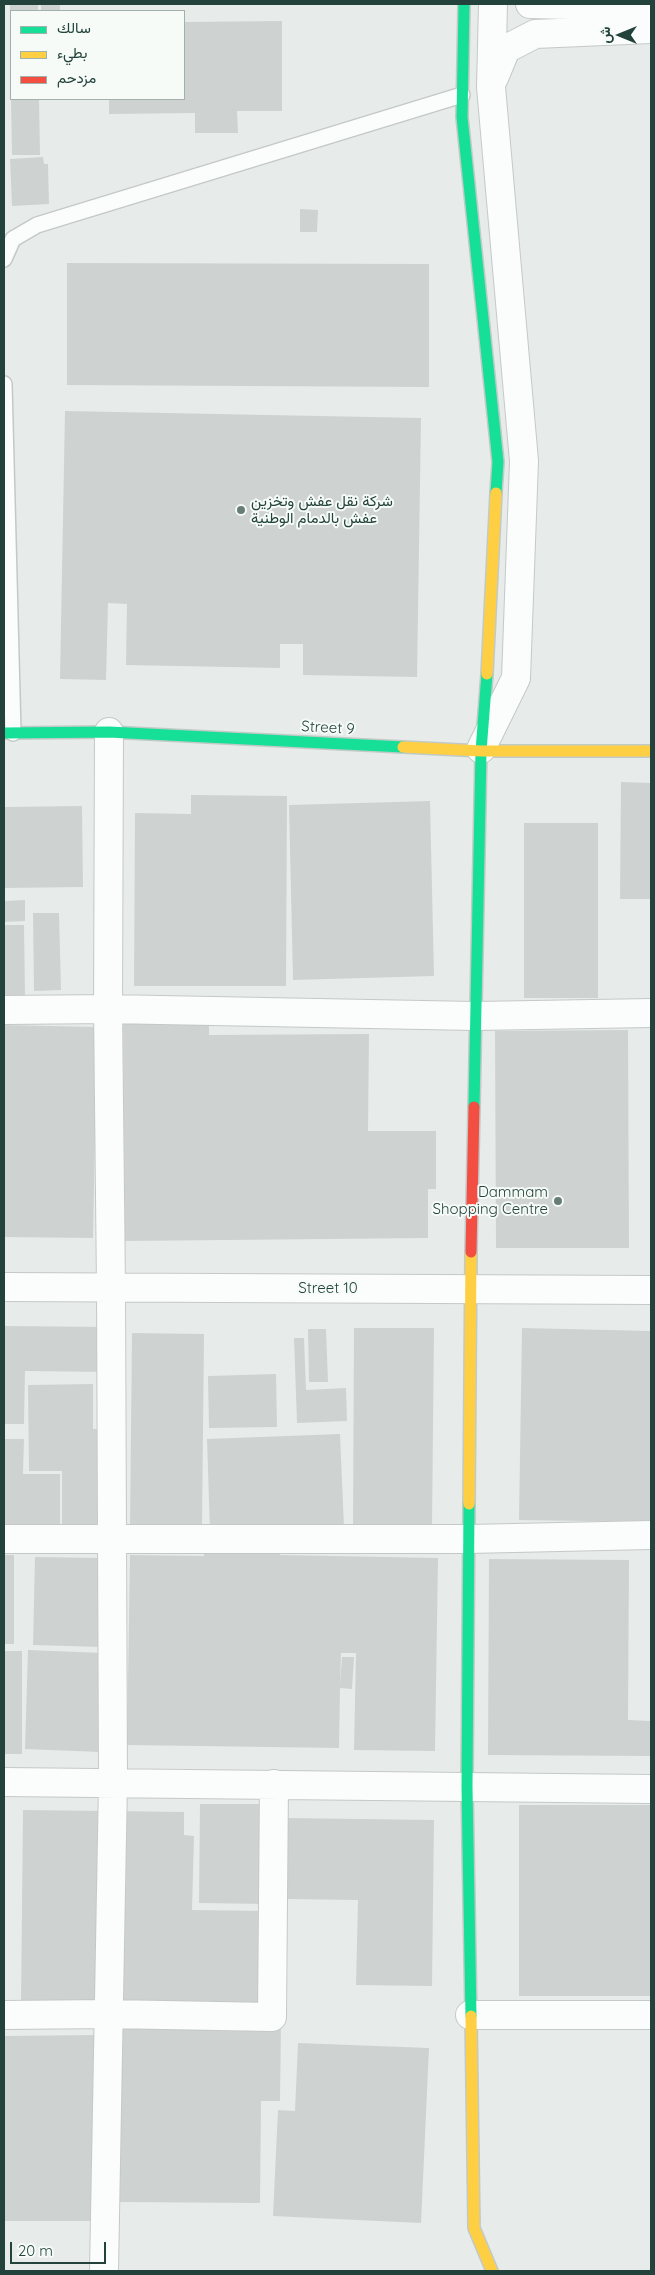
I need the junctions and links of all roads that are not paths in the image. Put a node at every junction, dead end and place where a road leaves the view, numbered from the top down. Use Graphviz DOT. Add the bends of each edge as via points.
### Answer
graph roads {
  1 [pos="464,4"];
  2 [pos="493,4"];
  3 [pos="530,4"];
  4 [pos="651,7"];
  5 [pos="651,29"];
  6 [pos="491,87"];
  7 [pos="462,95"];
  8 [pos="8,240"];
  9 [pos="4,259"];
  10 [pos="4,384"];
  11 [pos="109,732"];
  12 [pos="9,733"];
  13 [pos="481,751"];
  14 [pos="651,751"];
  15 [pos="108,1009"];
  16 [pos="4,1010"];
  17 [pos="651,1013"];
  18 [pos="475,1016"];
  19 [pos="4,1287"];
  20 [pos="111,1288"];
  21 [pos="470,1288"];
  22 [pos="651,1290"];
  23 [pos="651,1535"];
  24 [pos="4,1539"];
  25 [pos="112,1539"];
  26 [pos="468,1539"];
  27 [pos="4,1782"];
  28 [pos="113,1782"];
  29 [pos="274,1784"];
  30 [pos="467,1787"];
  31 [pos="651,1789"];
  32 [pos="109,2014"];
  33 [pos="4,2015"];
  34 [pos="470,2015"];
  35 [pos="651,2015"];
  36 [pos="104,2271"];
  37 [pos="492,2271"];
  1 -- 7 [label="street"];
  2 -- 6 [label="street"];
  3 -- 4 [label="street"];
  5 -- 6 [label="street" via="535,34 506,48"];
  6 -- 13 [label="street" via="524,460 516,678"];
  7 -- 8 [label="lane" via="37,225"];
  7 -- 13 [label="street" via="498,462"];
  8 -- 9 [label="lane"];
  10 -- 12 [label="lane"];
  11 -- 12 [label="street, Street 9"];
  11 -- 13 [label="street, Street 9"];
  11 -- 15 [label="street"];
  13 -- 14 [label="street, Street 9"];
  13 -- 18 [label="street"];
  15 -- 16 [label="street"];
  15 -- 18 [label="street"];
  15 -- 20 [label="street"];
  17 -- 18 [label="street"];
  18 -- 21 [label="street"];
  19 -- 20 [label="street, Street 10"];
  20 -- 21 [label="street, Street 10"];
  20 -- 25 [label="street"];
  21 -- 22 [label="street, Street 10"];
  21 -- 26 [label="street"];
  23 -- 26 [label="street"];
  24 -- 25 [label="street"];
  25 -- 26 [label="street"];
  25 -- 28 [label="street"];
  26 -- 30 [label="street"];
  27 -- 28 [label="street"];
  28 -- 29 [label="street"];
  28 -- 32 [label="street"];
  29 -- 30 [label="street"];
  29 -- 32 [label="street" via="272,2017"];
  30 -- 31 [label="street"];
  30 -- 34 [label="street"];
  32 -- 33 [label="street"];
  32 -- 36 [label="street"];
  34 -- 35 [label="street"];
  34 -- 37 [label="street" via="474,2228"];
}
